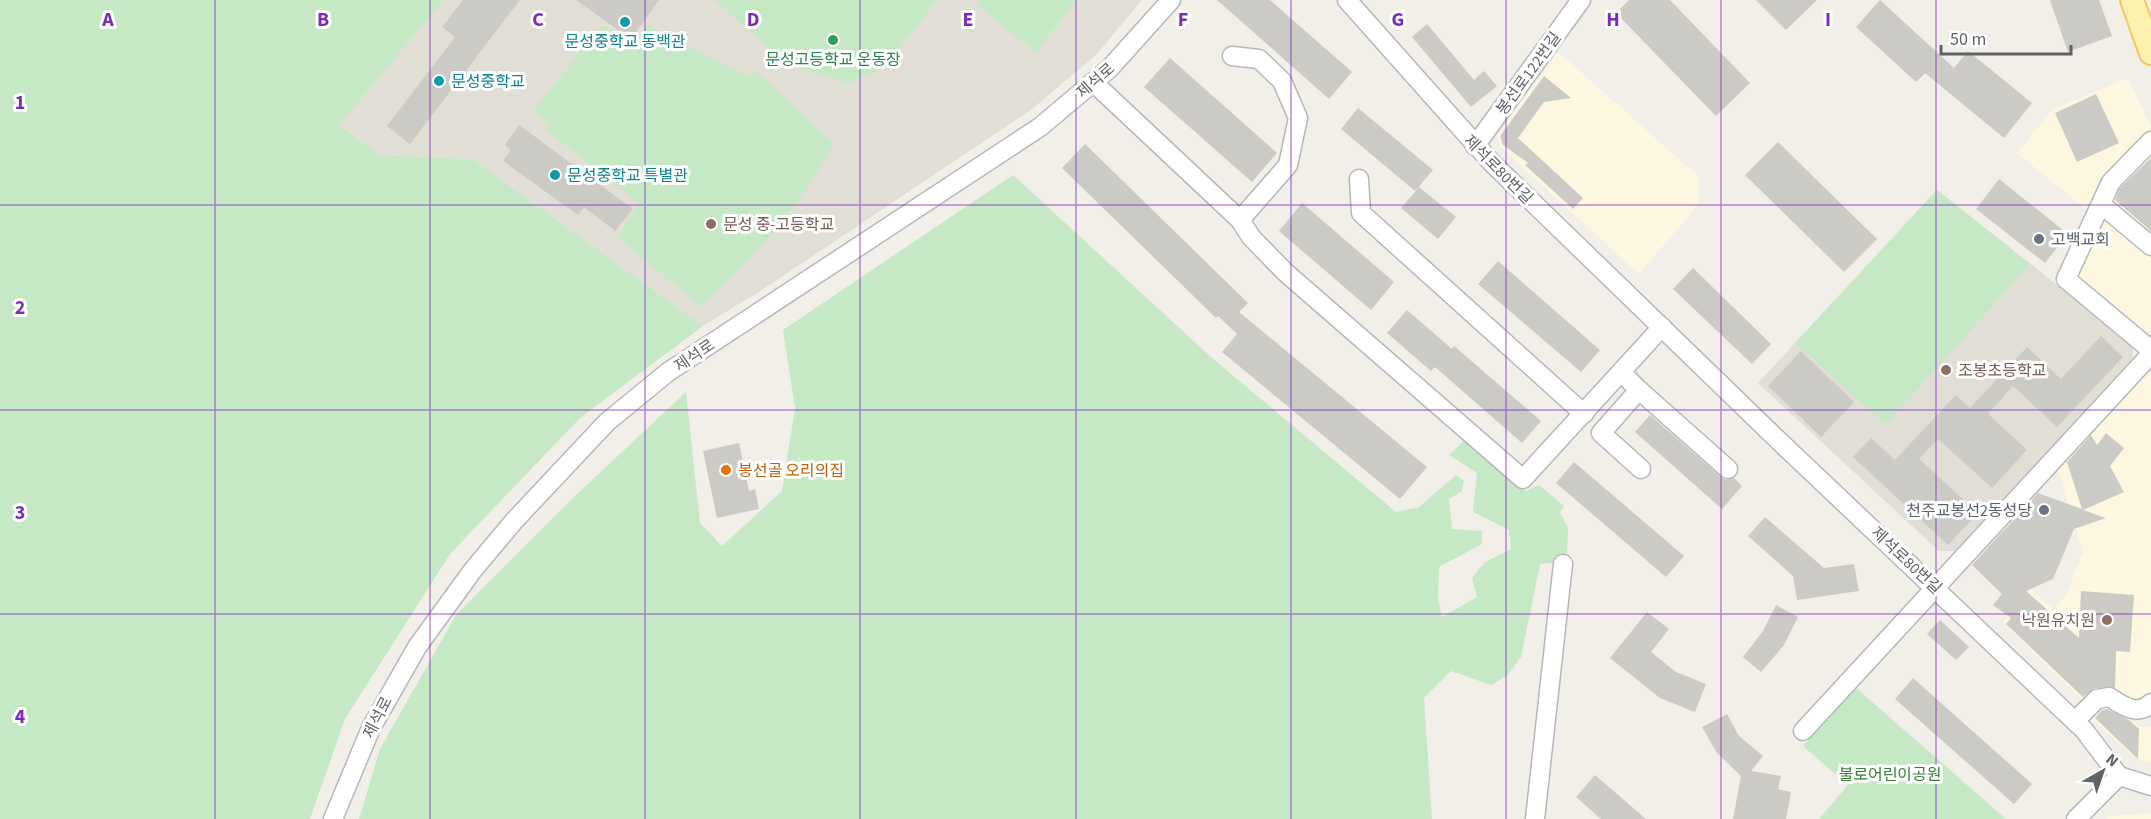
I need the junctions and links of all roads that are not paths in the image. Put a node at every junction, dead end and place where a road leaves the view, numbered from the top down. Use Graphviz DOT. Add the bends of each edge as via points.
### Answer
graph roads {
  1 [pos="1171,0"];
  2 [pos="1347,0"];
  3 [pos="1581,0"];
  4 [pos="2132,0"];
  5 [pos="2151,53"];
  6 [pos="1232,56"];
  7 [pos="1093,82"];
  8 [pos="2151,141"];
  9 [pos="1475,146"];
  10 [pos="1359,179"];
  11 [pos="2102,205"];
  12 [pos="1240,220"];
  13 [pos="2151,246"];
  14 [pos="1662,327"];
  15 [pos="2151,352"];
  16 [pos="1622,373"];
  17 [pos="1639,390"];
  18 [pos="1584,414"];
  19 [pos="1641,469"];
  20 [pos="1728,469"];
  21 [pos="1563,564"];
  22 [pos="1936,588"];
  23 [pos="2151,703"];
  24 [pos="2075,721"];
  25 [pos="1803,731"];
  26 [pos="2119,776"];
  27 [pos="2151,786"];
  28 [pos="333,819"];
  29 [pos="1534,819"];
  30 [pos="2076,819"];
  1 -- 7 [label="street, 제석로"];
  2 -- 9 [label="street, 제석로80번길"];
  3 -- 9 [label="street, 봉선로122번길"];
  4 -- 5 [label="main road"];
  6 -- 12 [label="street" via="1259,59 1282,81 1298,118 1288,165"];
  7 -- 12 [label="street"];
  7 -- 28 [label="street, 제석로" via="1013,146 668,372 607,422 514,521 417,647 371,728"];
  8 -- 11 [label="street" via="2111,183"];
  9 -- 14 [label="street, 제석로80번길"];
  10 -- 18 [label="street" via="1361,213"];
  11 -- 13 [label="street"];
  11 -- 15 [label="street" via="2066,279"];
  12 -- 18 [label="street" via="1251,237 1286,272 1523,479"];
  14 -- 16 [label="street"];
  14 -- 22 [label="street, 제석로80번길"];
  15 -- 22 [label="street"];
  16 -- 17 [label="street"];
  16 -- 18 [label="street"];
  17 -- 19 [label="street" via="1601,433"];
  17 -- 20 [label="street"];
  21 -- 29 [label="street"];
  22 -- 24 [label="street, 제석로80번길"];
  22 -- 25 [label="street"];
  23 -- 24 [label="street" via="2146,708 2129,710 2109,697 2097,699"];
  24 -- 26 [label="street, 제석로80번길"];
  26 -- 27 [label="street"];
  26 -- 30 [label="street"];
}
